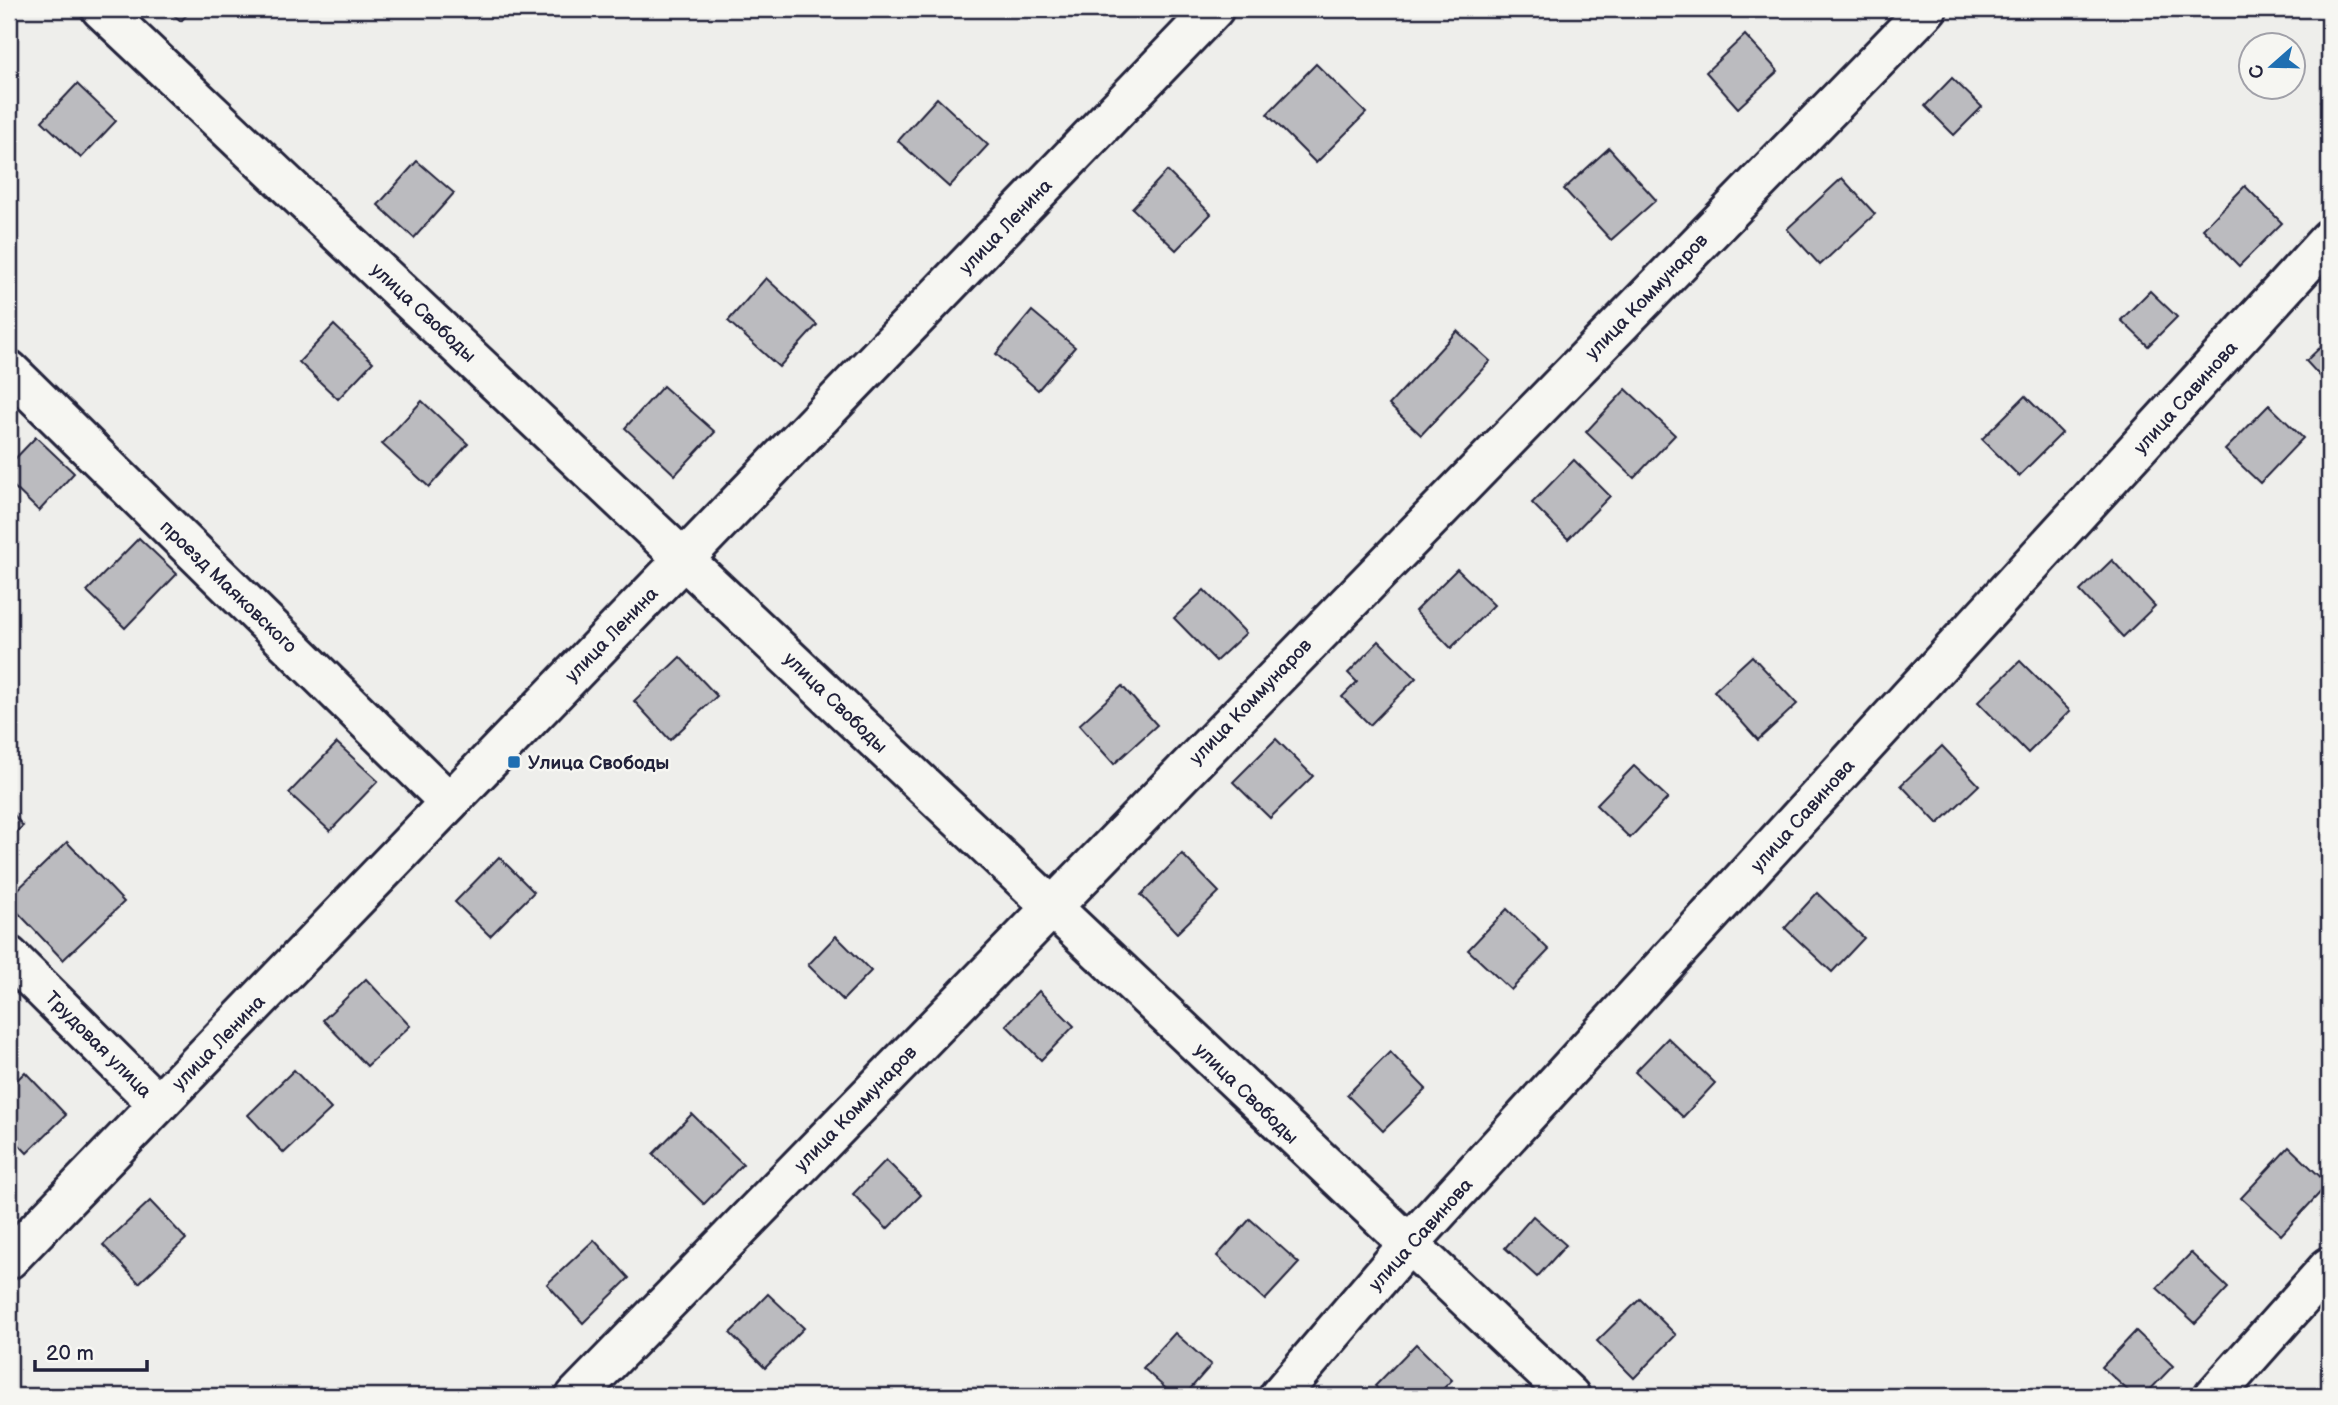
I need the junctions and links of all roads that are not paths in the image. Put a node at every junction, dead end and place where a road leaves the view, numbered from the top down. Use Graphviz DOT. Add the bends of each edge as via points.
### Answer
graph roads {
  1 [pos="101,9"];
  2 [pos="1214,9"];
  3 [pos="1927,9"];
  4 [pos="2329,239"];
  5 [pos="9,370"];
  6 [pos="685,558"];
  7 [pos="449,802"];
  8 [pos="1051,906"];
  9 [pos="9,956"];
  10 [pos="158,1104"];
  11 [pos="1408,1246"];
  12 [pos="9,1259"];
  13 [pos="2329,1267"];
  14 [pos="576,1396"];
  15 [pos="1279,1396"];
  16 [pos="1570,1396"];
  17 [pos="2214,1396"];
  1 -- 6 [label="street, улица Свободы"];
  2 -- 6 [label="street, улица Ленина"];
  3 -- 8 [label="street, улица Коммунаров"];
  4 -- 11 [label="street, улица Савинова"];
  5 -- 7 [label="street, проезд Маяковского"];
  6 -- 7 [label="street, улица Ленина"];
  6 -- 8 [label="street, улица Свободы"];
  7 -- 10 [label="street, улица Ленина"];
  8 -- 11 [label="street, улица Свободы"];
  8 -- 14 [label="street, улица Коммунаров"];
  9 -- 10 [label="street, Трудовая улица"];
  10 -- 12 [label="street, улица Ленина"];
  11 -- 15 [label="street, улица Савинова"];
  11 -- 16 [label="street, улица Свободы"];
  13 -- 17 [label="street"];
}
